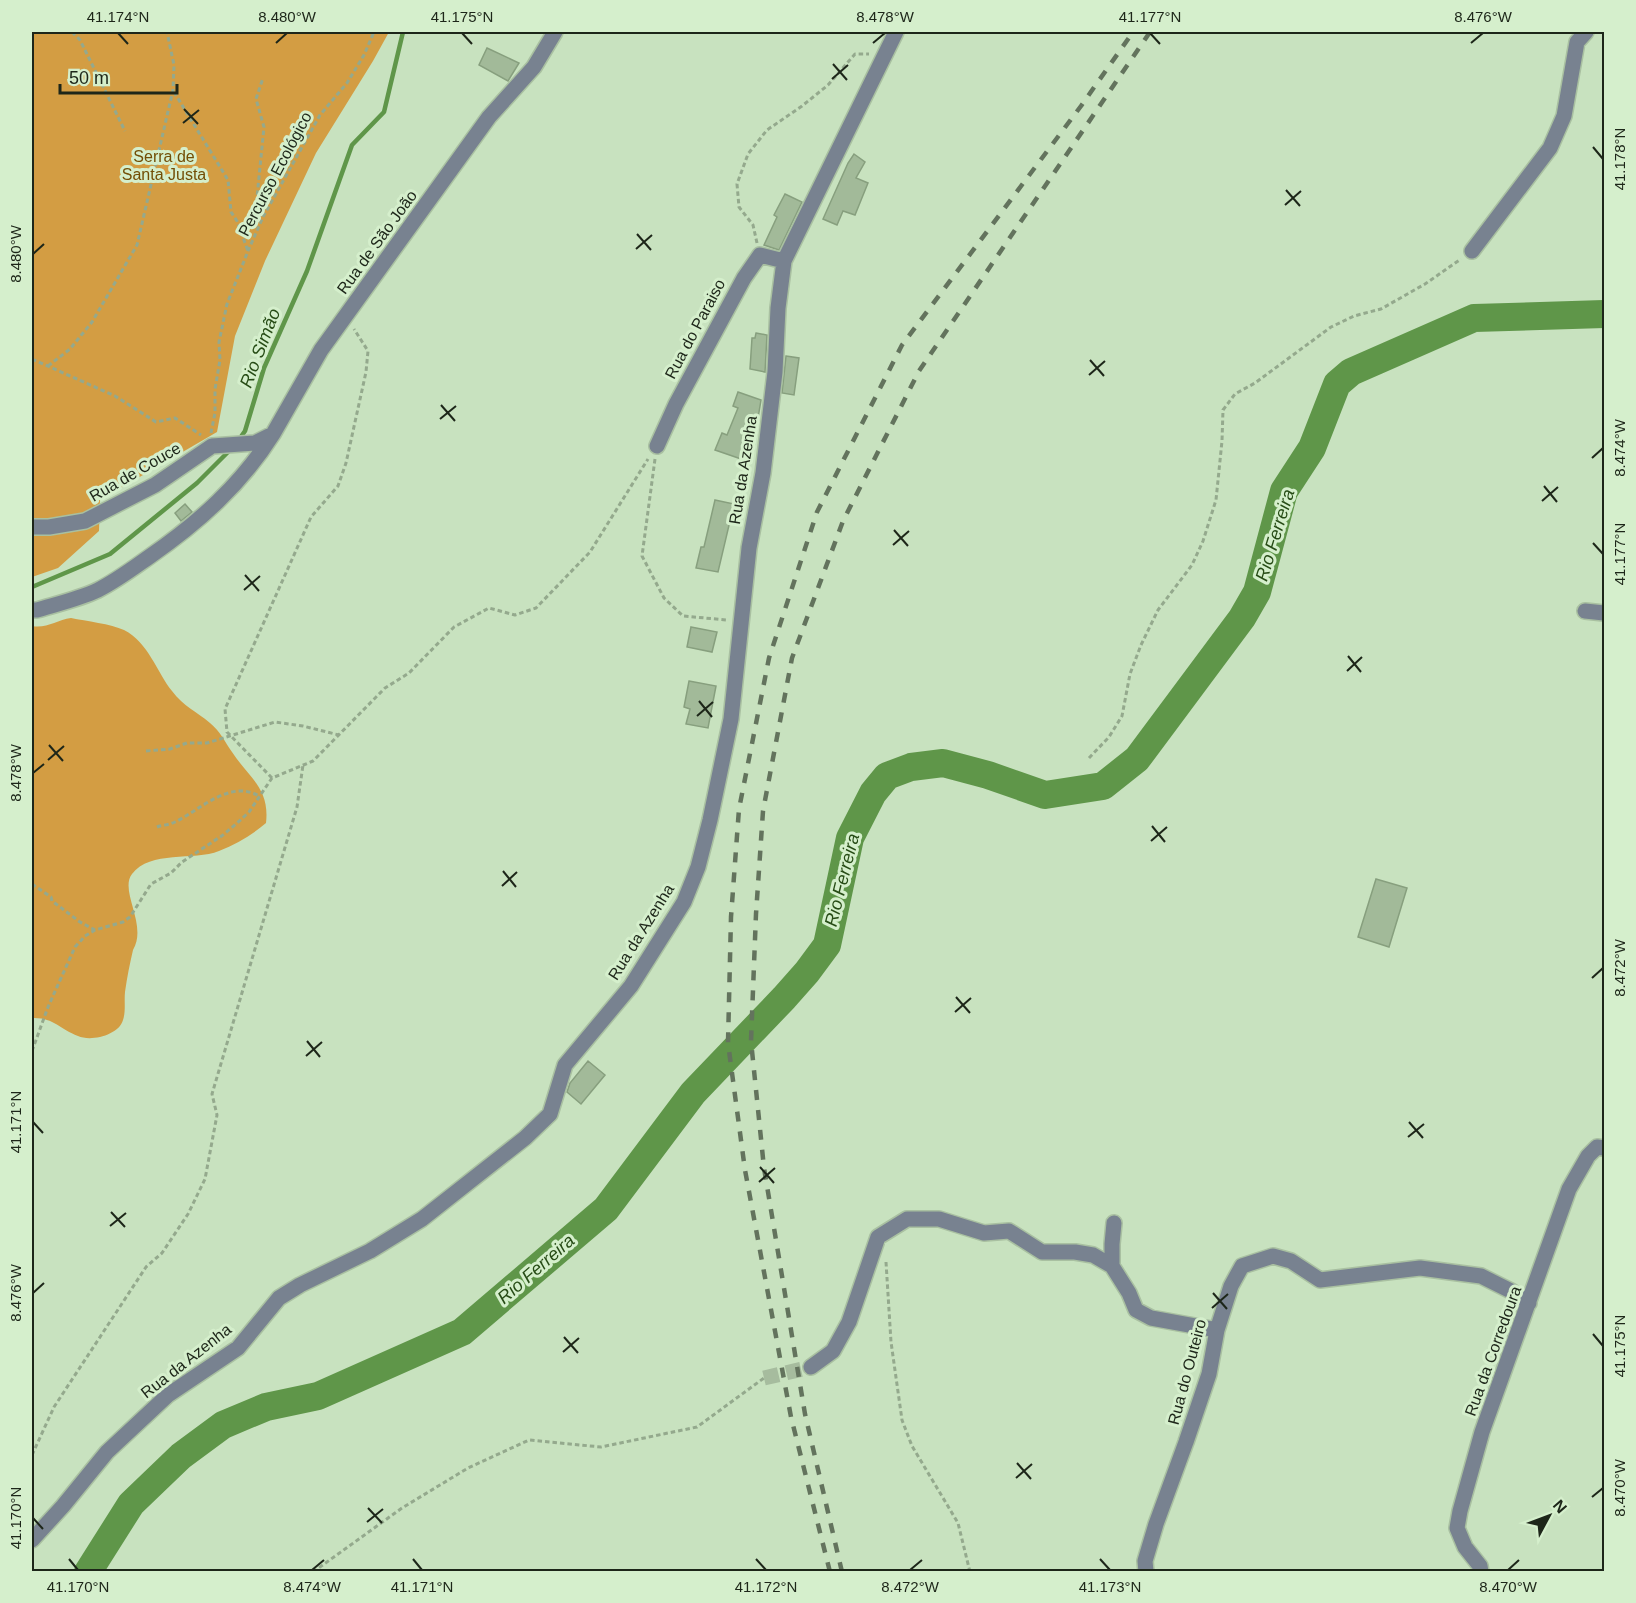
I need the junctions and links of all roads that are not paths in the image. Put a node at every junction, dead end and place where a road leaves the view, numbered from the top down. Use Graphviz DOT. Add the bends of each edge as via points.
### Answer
graph roads {
  1 [pos="555,32"];
  2 [pos="896,32"];
  3 [pos="1586,32"];
  4 [pos="1472,250"];
  5 [pos="784,261"];
  6 [pos="273,434"];
  7 [pos="657,446"];
  8 [pos="32,527"];
  9 [pos="32,610"];
  10 [pos="1585,611"];
  11 [pos="1605,613"];
  12 [pos="1601,1147"];
  13 [pos="1114,1223"];
  14 [pos="1113,1266"];
  15 [pos="1529,1303"];
  16 [pos="1216,1330"];
  17 [pos="812,1367"];
  18 [pos="32,1540"];
  19 [pos="1146,1572"];
  20 [pos="1481,1572"];
  1 -- 6 [label="street, Rua de São João" via="534,67 489,117 321,350"];
  2 -- 5 [label="street, Rua da Azenha"];
  3 -- 4 [label="street" via="1577,42 1564,116 1550,148"];
  5 -- 7 [label="street, Rua do Paraiso" via="760,255 744,278"];
  5 -- 18 [label="street, Rua da Azenha" via="775,372 749,548 731,719 698,867 684,902 631,986 565,1065 550,1114 422,1219 279,1298 238,1348 168,1395 107,1452"];
  6 -- 8 [label="street, Rua de Couce" via="255,443 210,442 155,485 85,521"];
  6 -- 9 [label="street, Rua de São João" via="230,490 158,551 98,590"];
  10 -- 11 [label="street"];
  12 -- 15 [label="street, Rua da Corredoura" via="1588,1156 1569,1189"];
  13 -- 14 [label="street"];
  14 -- 16 [label="street" via="1136,1310 1150,1318"];
  14 -- 17 [label="street" via="1093,1255 1042,1252 1009,1231 984,1233 939,1219 907,1220 878,1237 849,1322 833,1351"];
  15 -- 16 [label="street, Rua do Outeiro" via="1481,1276 1420,1268 1320,1280 1291,1261 1273,1256 1242,1266"];
  15 -- 20 [label="street, Rua da Corredoura" via="1482,1432 1460,1510 1457,1528"];
  16 -- 19 [label="street, Rua do Outeiro" via="1209,1374 1156,1524 1145,1561"];
}
